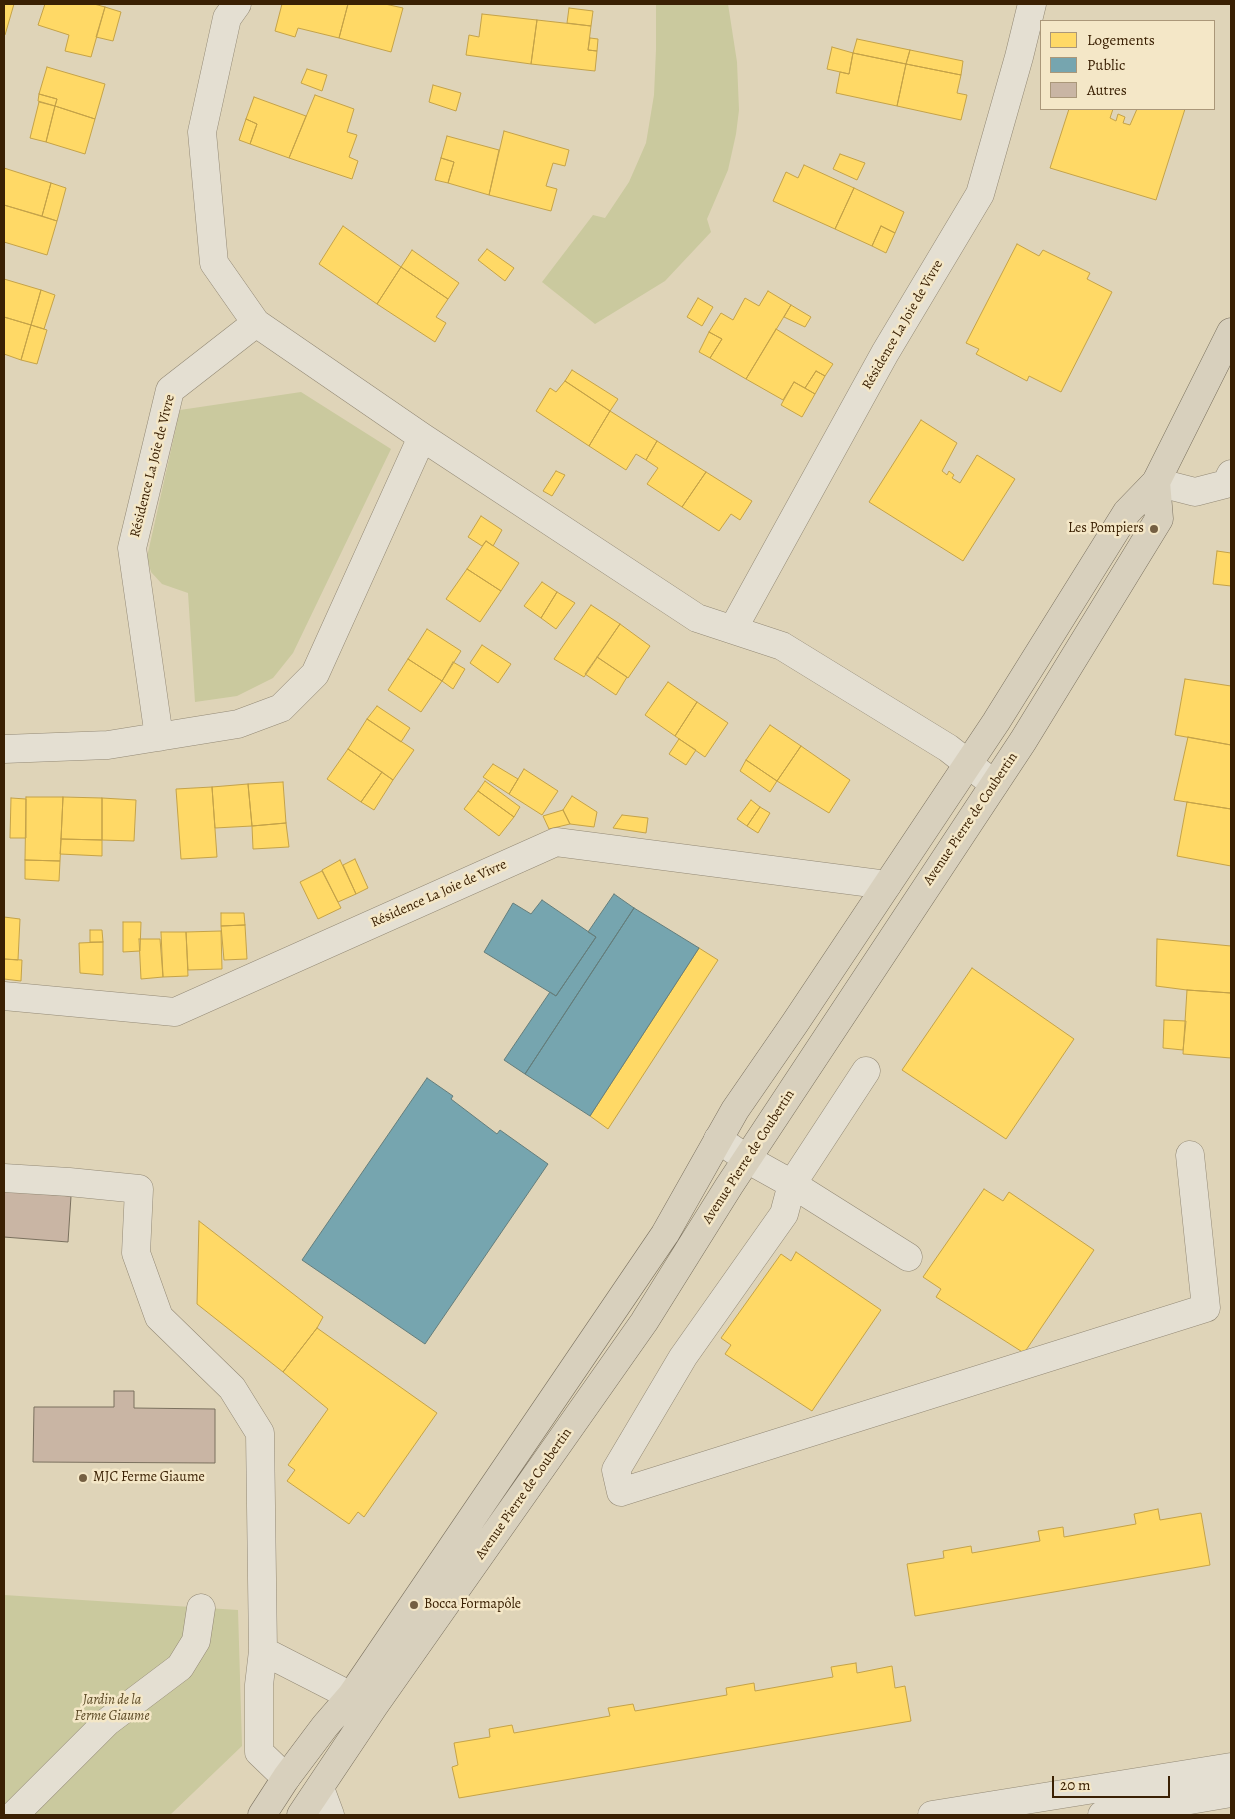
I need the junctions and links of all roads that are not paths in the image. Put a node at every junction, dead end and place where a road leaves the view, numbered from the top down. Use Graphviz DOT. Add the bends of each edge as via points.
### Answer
graph roads {
  1 [pos="237,4"];
  2 [pos="1032,4"];
  3 [pos="256,323"];
  4 [pos="1231,332"];
  5 [pos="422,437"];
  6 [pos="1231,474"];
  7 [pos="1156,482"];
  8 [pos="733,629"];
  9 [pos="159,737"];
  10 [pos="4,749"];
  11 [pos="968,764"];
  12 [pos="994,784"];
  13 [pos="887,884"];
  14 [pos="4,996"];
  15 [pos="866,1071"];
  16 [pos="718,1139"];
  17 [pos="1190,1155"];
  18 [pos="747,1159"];
  19 [pos="4,1178"];
  20 [pos="792,1184"];
  21 [pos="908,1257"];
  22 [pos="201,1608"];
  23 [pos="263,1651"];
  24 [pos="351,1696"];
  25 [pos="1231,1766"];
  26 [pos="286,1778"];
  27 [pos="320,1788"];
  28 [pos="1231,1793"];
  29 [pos="14,1815"];
  30 [pos="262,1815"];
  31 [pos="301,1815"];
  32 [pos="330,1815"];
  33 [pos="932,1815"];
  34 [pos="1102,1815"];
  1 -- 3 [label="street" via="227,18 202,132 214,263"];
  2 -- 8 [label="street, Résidence La Joie de Vivre" via="980,194 884,353"];
  3 -- 5 [label="street"];
  3 -- 9 [label="street, Résidence La Joie de Vivre" via="170,390 132,548"];
  4 -- 7 [label="main road, Avenue Pierre de Coubertin"];
  5 -- 8 [label="street" via="698,618"];
  5 -- 9 [label="street" via="315,674 281,708 238,724"];
  6 -- 7 [label="street" via="1226,484 1195,492"];
  7 -- 11 [label="main road, Avenue Pierre de Coubertin" via="1127,512"];
  7 -- 12 [label="main road, Avenue Pierre de Coubertin" via="1160,519"];
  8 -- 11 [label="street" via="782,646 926,734"];
  9 -- 10 [label="street" via="108,745"];
  11 -- 12 [label="street"];
  11 -- 13 [label="main road, Avenue Pierre de Coubertin"];
  12 -- 18 [label="main road, Avenue Pierre de Coubertin"];
  13 -- 14 [label="street, Résidence La Joie de Vivre" via="556,842 175,1012"];
  13 -- 16 [label="main road, Avenue Pierre de Coubertin" via="734,1110"];
  15 -- 20 [label="street"];
  16 -- 18 [label="street"];
  16 -- 24 [label="main road, Avenue Pierre de Coubertin" via="665,1234"];
  17 -- 20 [label="street" via="1206,1308 620,1492 616,1470 683,1357 784,1214"];
  18 -- 20 [label="street"];
  18 -- 27 [label="main road, Avenue Pierre de Coubertin" via="644,1322"];
  19 -- 23 [label="street" via="139,1189 136,1253 159,1317 232,1388 260,1433"];
  20 -- 21 [label="street"];
  22 -- 29 [label="street" via="196,1640 180,1667 107,1722"];
  23 -- 24 [label="street"];
  23 -- 26 [label="street" via="259,1685 259,1752"];
  24 -- 26 [label="main road, Avenue Pierre de Coubertin"];
  25 -- 33 [label="street"];
  26 -- 30 [label="main road, Avenue Pierre de Coubertin"];
  27 -- 31 [label="main road, Avenue Pierre de Coubertin"];
  27 -- 32 [label="street"];
  28 -- 34 [label="street"];
}
